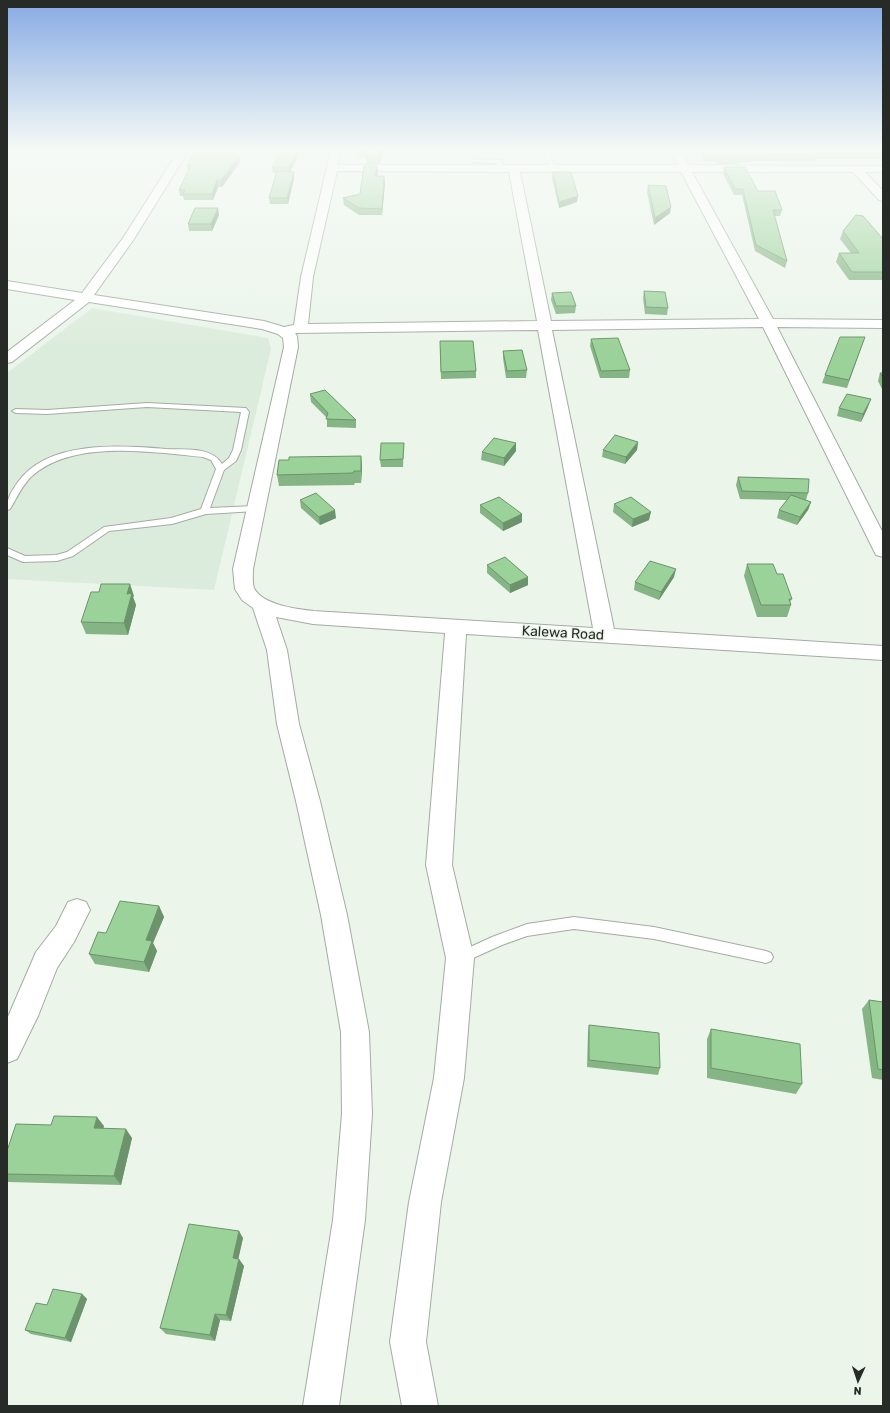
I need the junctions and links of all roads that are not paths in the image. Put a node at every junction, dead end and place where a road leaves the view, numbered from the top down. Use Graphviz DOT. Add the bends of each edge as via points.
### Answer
graph roads {
  1 [pos="143,216"];
  2 [pos="321,216"];
  3 [pos="518,216"];
  4 [pos="710,216"];
  5 [pos="7,284"];
  6 [pos="85,298"];
  7 [pos="768,323"];
  8 [pos="883,324"];
  9 [pos="544,326"];
  10 [pos="302,328"];
  11 [pos="283,331"];
  12 [pos="7,359"];
  13 [pos="16,411"];
  14 [pos="220,469"];
  15 [pos="7,507"];
  16 [pos="256,509"];
  17 [pos="205,511"];
  18 [pos="7,551"];
  19 [pos="883,551"];
  20 [pos="255,601"];
  21 [pos="456,628"];
  22 [pos="605,636"];
  23 [pos="883,653"];
  24 [pos="77,910"];
  25 [pos="766,957"];
  26 [pos="460,958"];
  27 [pos="7,1049"];
  28 [pos="321,1406"];
  29 [pos="420,1406"];
  1 -- 6 [label="street"];
  2 -- 10 [label="street" via="307,277"];
  3 -- 9 [label="street"];
  4 -- 7 [label="street"];
  5 -- 6 [label="street"];
  6 -- 11 [label="street" via="264,325"];
  6 -- 12 [label="street"];
  7 -- 8 [label="street"];
  7 -- 9 [label="street"];
  7 -- 19 [label="street"];
  9 -- 10 [label="street"];
  9 -- 22 [label="street"];
  10 -- 11 [label="street"];
  11 -- 16 [label="street" via="290,336 291,347"];
  13 -- 14 [label="lane" via="47,412 147,405 243,410 245,412 237,450 233,459"];
  14 -- 15 [label="lane" via="216,459 203,454 116,449 79,451 38,466 29,474"];
  14 -- 17 [label="lane"];
  16 -- 17 [label="lane"];
  16 -- 20 [label="street" via="243,569 243,583"];
  17 -- 18 [label="lane" via="172,521 107,529 70,554 57,558 23,559"];
  20 -- 21 [label="street, Kalewa Road" via="287,613 320,618"];
  20 -- 28 [label="street" via="277,650 288,724 334,915 355,1032 357,1114 350,1220"];
  21 -- 22 [label="street, Kalewa Road"];
  21 -- 26 [label="street" via="439,865"];
  22 -- 23 [label="street, Kalewa Road"];
  24 -- 27 [label="street" via="65,934 46,961 24,1016"];
  25 -- 26 [label="lane" via="654,933 574,923 528,930"];
  26 -- 29 [label="street" via="448,1078 425,1202 408,1342"];
}
